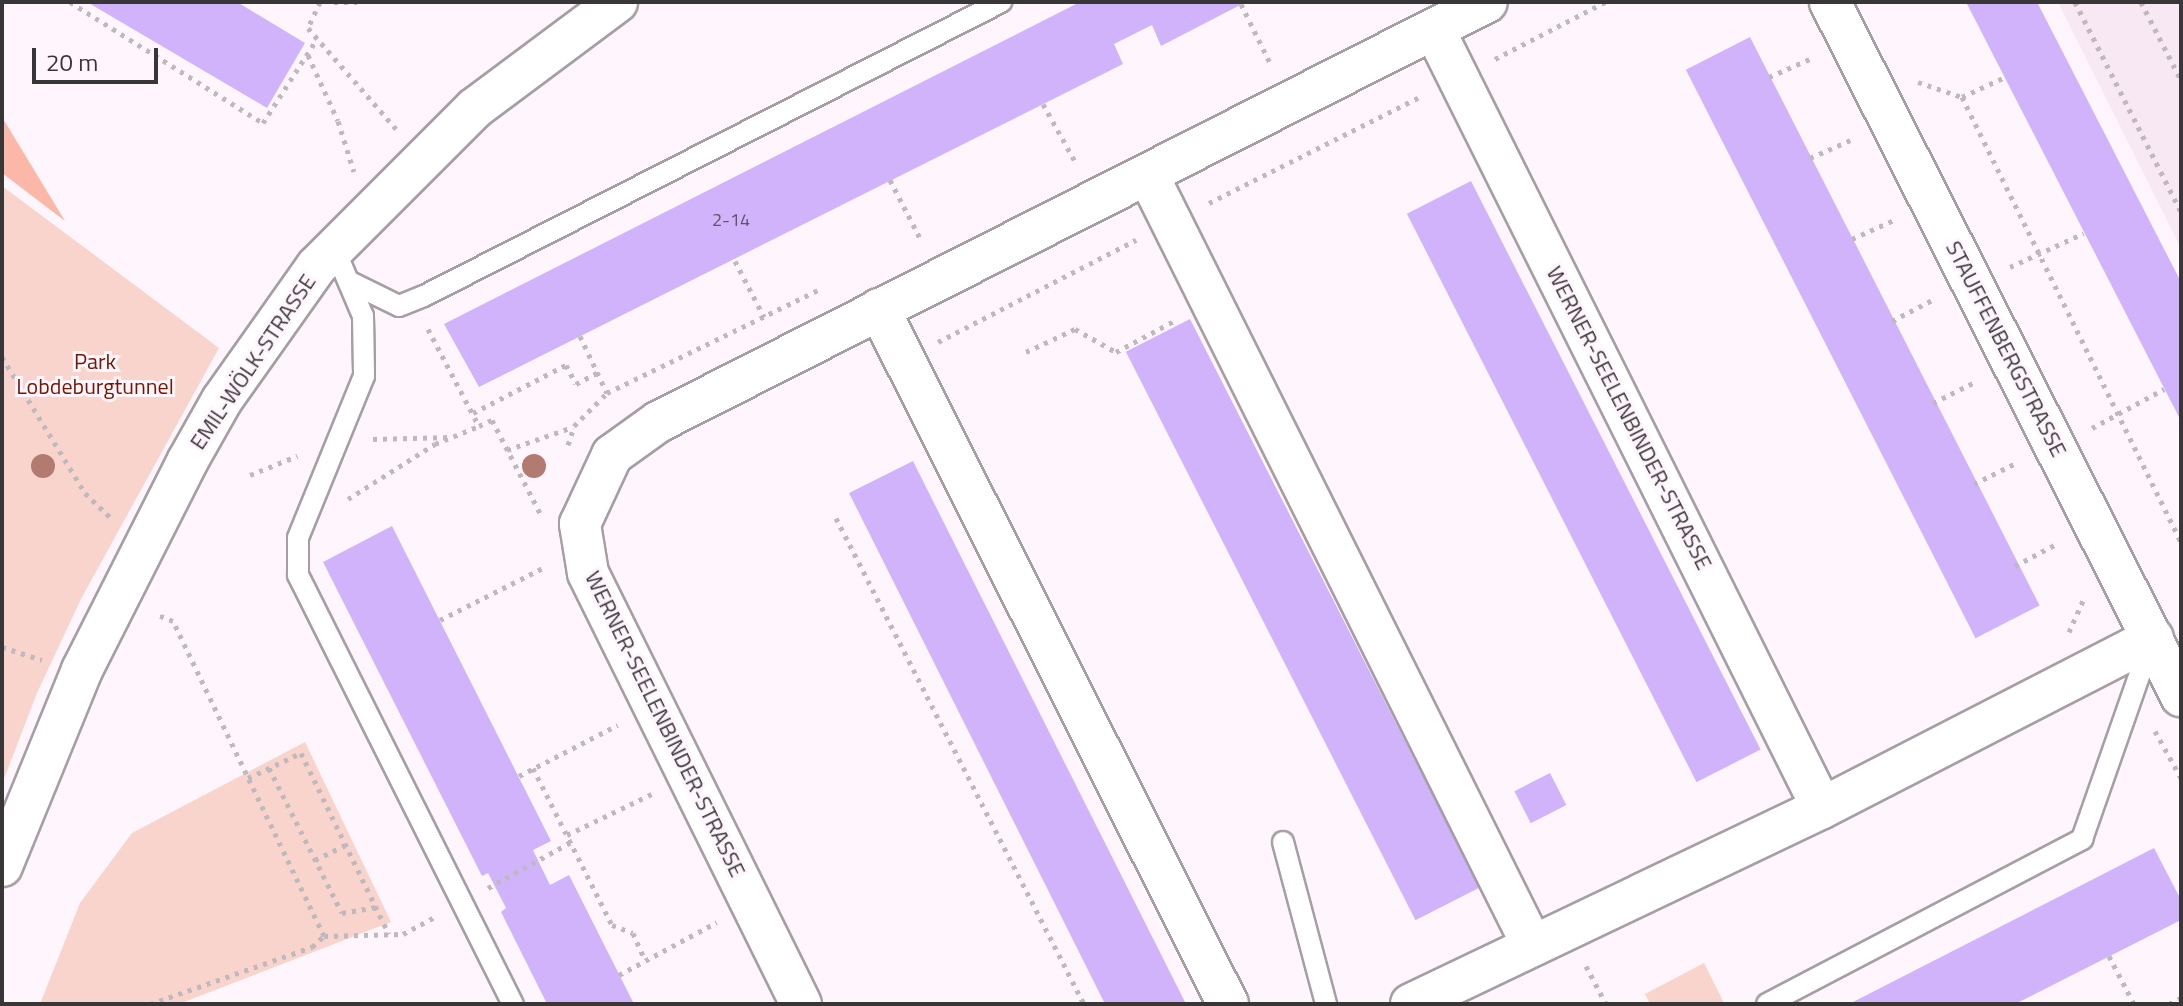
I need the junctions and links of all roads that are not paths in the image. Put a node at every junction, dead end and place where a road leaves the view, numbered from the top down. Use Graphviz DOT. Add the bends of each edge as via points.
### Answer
graph roads {
  1 [pos="1001,2"];
  2 [pos="1487,2"];
  3 [pos="1830,2"];
  4 [pos="603,5"];
  5 [pos="1434,29"];
  6 [pos="1148,175"];
  7 [pos="343,266"];
  8 [pos="879,309"];
  9 [pos="2153,638"];
  10 [pos="2181,696"];
  11 [pos="1822,808"];
  12 [pos="1283,842"];
  13 [pos="2,866"];
  14 [pos="1532,945"];
  15 [pos="513,1004"];
  16 [pos="801,1004"];
  17 [pos="1228,1004"];
  18 [pos="1326,1004"];
  19 [pos="1411,1004"];
  20 [pos="1767,1004"];
  1 -- 7 [label="lane" via="399,306"];
  2 -- 5 [label="street, WERNER-SEELENBINDER-STRASSE"];
  3 -- 9 [label="street, STAUFFENBERGSTRASSE"];
  4 -- 7 [label="street, EMIL-WÖLK-STRASSE" via="475,108 426,156"];
  5 -- 6 [label="street, WERNER-SEELENBINDER-STRASSE"];
  5 -- 11 [label="street, WERNER-SEELENBINDER-STRASSE"];
  6 -- 8 [label="street, WERNER-SEELENBINDER-STRASSE"];
  6 -- 14 [label="street"];
  7 -- 13 [label="street, EMIL-WÖLK-STRASSE" via="222,400 82,670"];
  7 -- 15 [label="lane" via="365,331 364,376 298,538 298,575"];
  8 -- 16 [label="street, WERNER-SEELENBINDER-STRASSE" via="658,422 612,455 580,524 588,573"];
  8 -- 17 [label="street"];
  9 -- 10 [label="street, STAUFFENBERGSTRASSE"];
  9 -- 11 [label="street"];
  9 -- 20 [label="lane" via="2082,839"];
  11 -- 14 [label="street"];
  12 -- 18 [label="lane"];
  14 -- 19 [label="street"];
}
